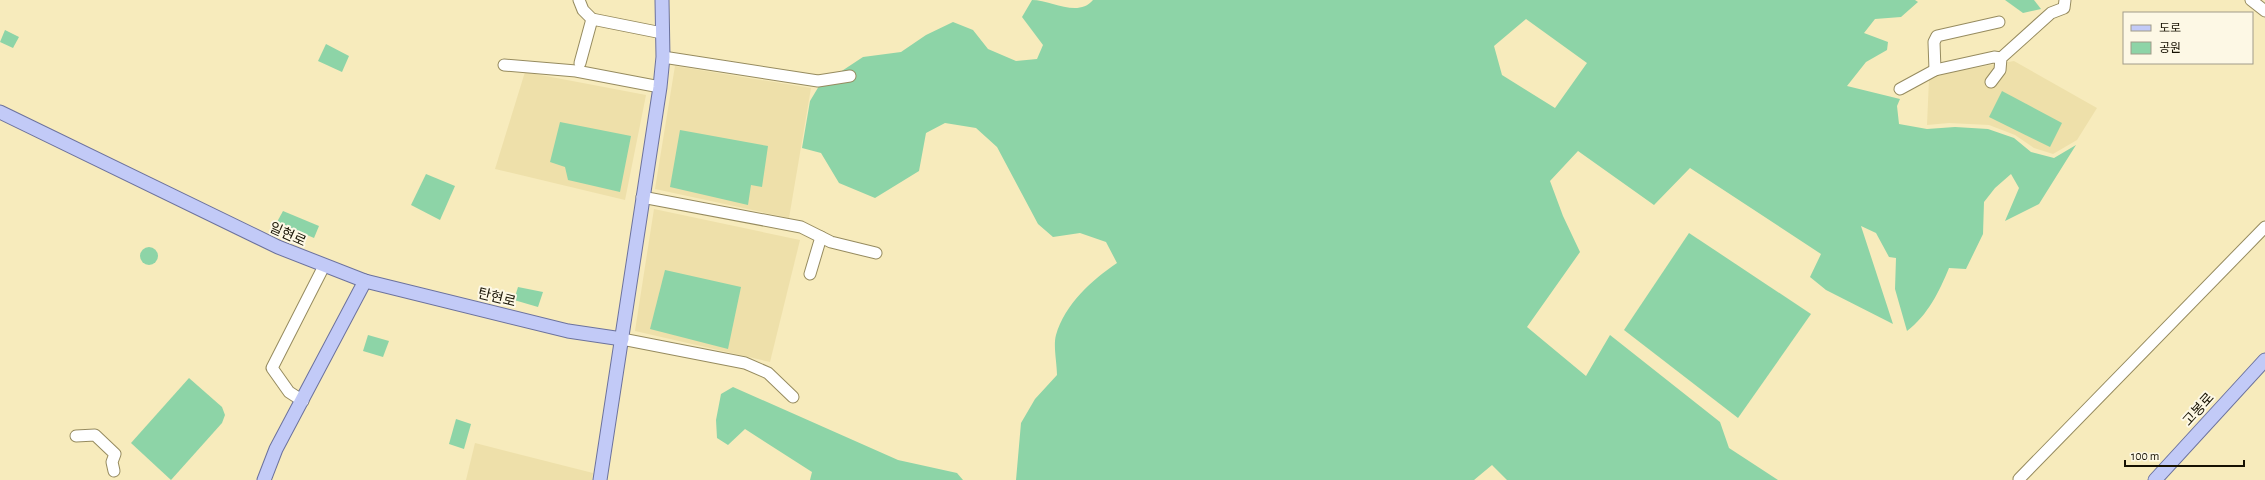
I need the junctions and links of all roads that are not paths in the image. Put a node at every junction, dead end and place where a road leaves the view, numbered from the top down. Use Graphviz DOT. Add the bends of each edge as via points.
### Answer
graph roads {
  1 [pos="579,0"];
  2 [pos="662,0"];
  3 [pos="2065,0"];
  4 [pos="2250,0"];
  5 [pos="2265,11"];
  6 [pos="592,19"];
  7 [pos="1999,22"];
  8 [pos="662,33"];
  9 [pos="663,57"];
  10 [pos="2001,58"];
  11 [pos="580,63"];
  12 [pos="504,65"];
  13 [pos="1935,70"];
  14 [pos="850,76"];
  15 [pos="1991,82"];
  16 [pos="660,87"];
  17 [pos="1900,89"];
  18 [pos="0,112"];
  19 [pos="642,197"];
  20 [pos="2265,227"];
  21 [pos="821,237"];
  22 [pos="876,253"];
  23 [pos="324,266"];
  24 [pos="810,274"];
  25 [pos="366,281"];
  26 [pos="622,338"];
  27 [pos="2265,360"];
  28 [pos="793,397"];
  29 [pos="303,401"];
  30 [pos="76,436"];
  31 [pos="114,471"];
  32 [pos="2020,479"];
  33 [pos="264,480"];
  34 [pos="600,480"];
  35 [pos="2155,480"];
  1 -- 6 [label="street" via="583,10"];
  2 -- 8 [label="main road"];
  3 -- 10 [label="street" via="2064,8 2051,14"];
  4 -- 5 [label="street"];
  6 -- 8 [label="street"];
  6 -- 11 [label="street"];
  7 -- 13 [label="street" via="1937,36 1934,42"];
  8 -- 9 [label="main road"];
  9 -- 14 [label="street" via="818,81"];
  9 -- 16 [label="main road"];
  10 -- 13 [label="street" via="1994,57"];
  10 -- 15 [label="street" via="2000,70"];
  12 -- 16 [label="street" via="576,72"];
  13 -- 17 [label="street"];
  16 -- 19 [label="main road"];
  18 -- 23 [label="main road, 일현로" via="278,248"];
  19 -- 21 [label="street" via="801,227"];
  19 -- 26 [label="main road"];
  20 -- 32 [label="street"];
  21 -- 22 [label="street" via="831,242"];
  21 -- 24 [label="street"];
  23 -- 25 [label="main road, 일현로"];
  23 -- 29 [label="street" via="272,368 288,392"];
  25 -- 26 [label="main road, 탄현로" via="568,331"];
  25 -- 29 [label="main road"];
  26 -- 28 [label="street, 탄현로" via="745,363 768,373"];
  26 -- 34 [label="main road"];
  27 -- 35 [label="main road, 고봉로"];
  29 -- 33 [label="main road" via="276,449"];
  30 -- 31 [label="street" via="95,435 115,454 112,462"];
}
